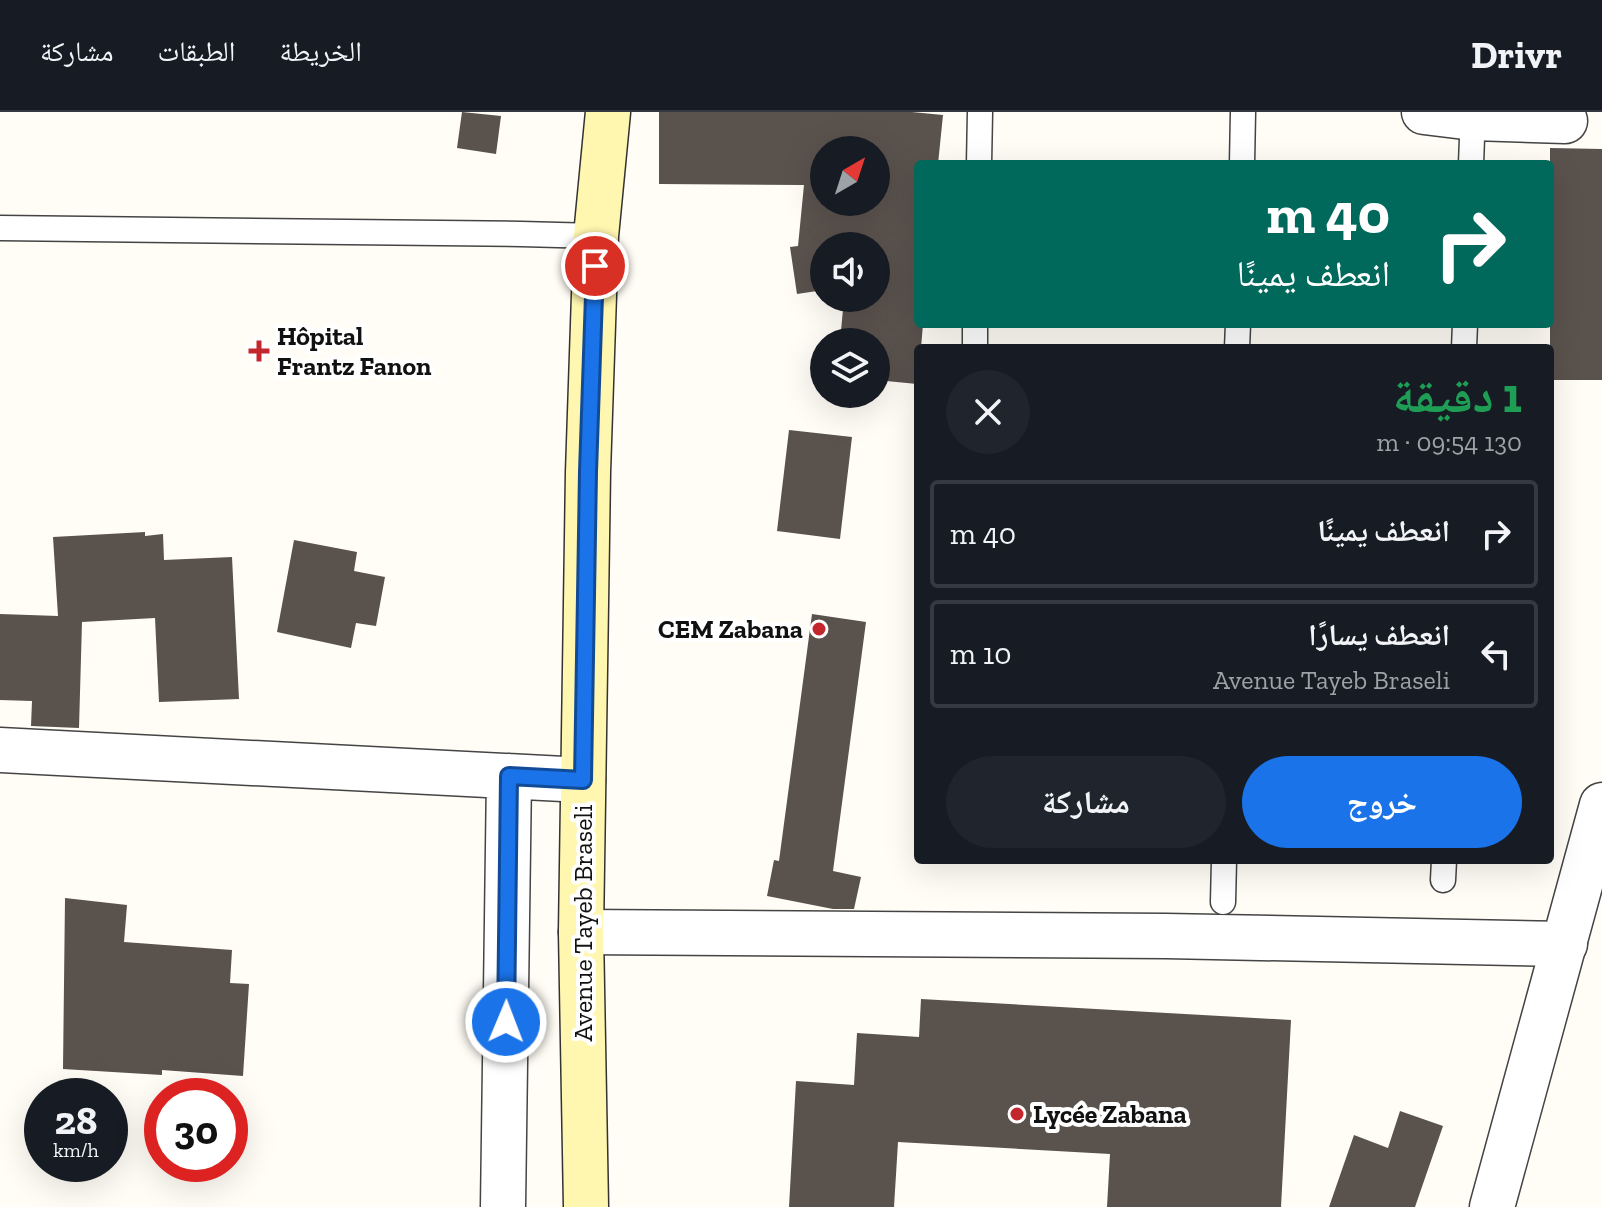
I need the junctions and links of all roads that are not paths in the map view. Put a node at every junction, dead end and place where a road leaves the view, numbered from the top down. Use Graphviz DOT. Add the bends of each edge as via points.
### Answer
graph roads {
  1 [pos="608,112"];
  2 [pos="980,112"];
  3 [pos="1243,112"];
  4 [pos="1424,112"];
  5 [pos="1473,115"];
  6 [pos="1565,121"];
  7 [pos="979,160"];
  8 [pos="1242,160"];
  9 [pos="1471,160"];
  10 [pos="0,228"];
  11 [pos="596,236"];
  12 [pos="0,750"];
  13 [pos="509,776"];
  14 [pos="583,780"];
  15 [pos="1602,805"];
  16 [pos="1224,864"];
  17 [pos="1223,902"];
  18 [pos="581,932"];
  19 [pos="1565,944"];
  20 [pos="503,1207"];
  21 [pos="586,1207"];
  22 [pos="1492,1207"];
  1 -- 11 [label="main road, Avenue Tayeb Braseli"];
  2 -- 7 [label="lane"];
  3 -- 8 [label="lane"];
  4 -- 5 [label="street"];
  5 -- 6 [label="street"];
  5 -- 9 [label="lane"];
  10 -- 11 [label="lane"];
  11 -- 14 [label="main road, Avenue Tayeb Braseli"];
  12 -- 13 [label="street"];
  13 -- 14 [label="street"];
  13 -- 20 [label="street"];
  14 -- 18 [label="main road, Avenue Tayeb Braseli"];
  15 -- 19 [label="street"];
  16 -- 17 [label="lane"];
  18 -- 19 [label="street"];
  18 -- 21 [label="main road, Avenue Tayeb Braseli"];
  19 -- 22 [label="street"];
}
